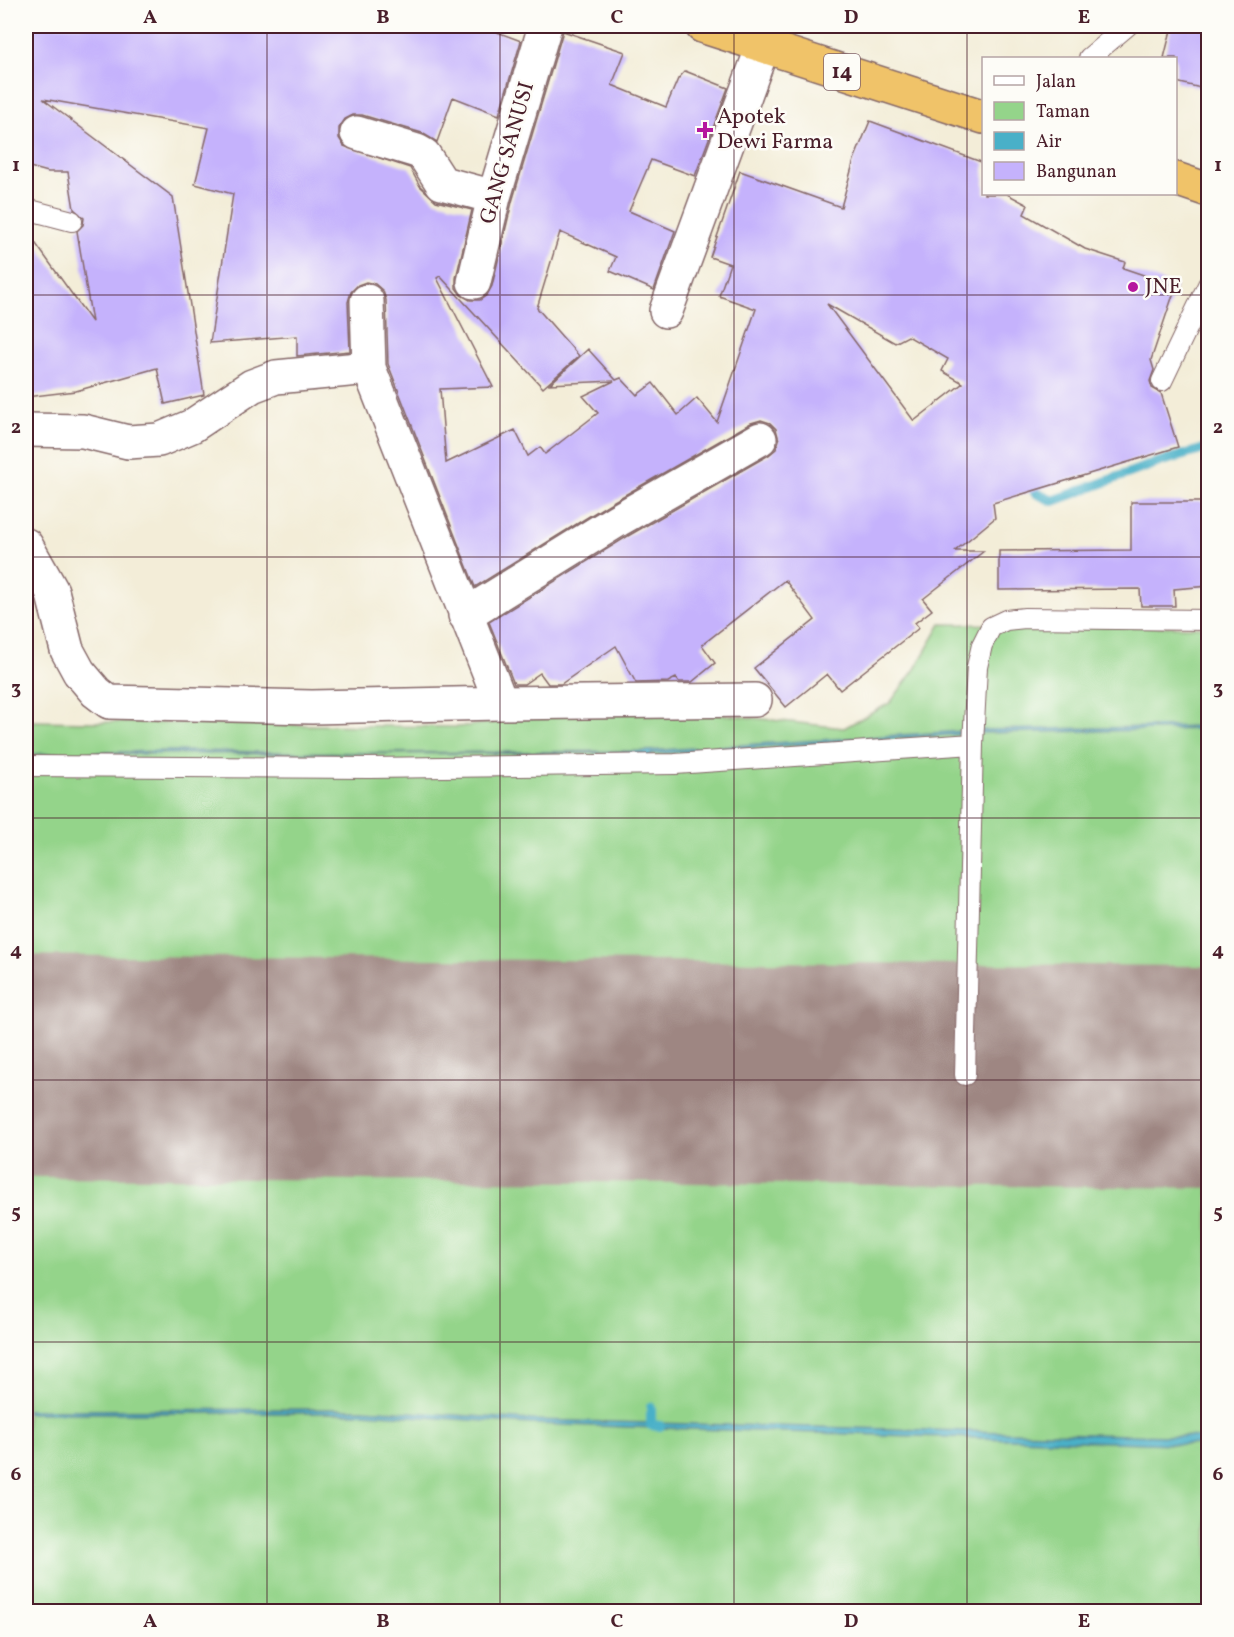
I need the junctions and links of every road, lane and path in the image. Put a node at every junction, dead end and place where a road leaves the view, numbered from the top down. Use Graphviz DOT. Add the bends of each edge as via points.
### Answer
graph roads {
  1 [pos="545,26"];
  2 [pos="704,26"];
  3 [pos="1127,26"];
  4 [pos="763,46"];
  5 [pos="1090,57"];
  6 [pos="982,116"];
  7 [pos="357,133"];
  8 [pos="1177,179"];
  9 [pos="1209,190"];
  10 [pos="494,197"];
  11 [pos="26,209"];
  12 [pos="72,221"];
  13 [pos="474,282"];
  14 [pos="1209,285"];
  15 [pos="367,301"];
  16 [pos="666,311"];
  17 [pos="369,368"];
  18 [pos="1162,381"];
  19 [pos="26,430"];
  20 [pos="760,439"];
  21 [pos="26,544"];
  22 [pos="465,615"];
  23 [pos="1209,620"];
  24 [pos="755,700"];
  25 [pos="501,703"];
  26 [pos="973,744"];
  27 [pos="26,765"];
  28 [pos="965,1075"];
  1 -- 10 [label="street, GANG SANUSI"];
  2 -- 4 [label="highway, 14"];
  3 -- 5 [label="lane"];
  4 -- 6 [label="highway, 14"];
  4 -- 16 [label="street"];
  7 -- 10 [label="street" via="424,155 442,183"];
  8 -- 9 [label="highway"];
  10 -- 13 [label="street, GANG SANUSI"];
  11 -- 12 [label="lane"];
  14 -- 18 [label="lane"];
  15 -- 17 [label="street"];
  17 -- 19 [label="street" via="317,371 260,383 192,426 159,440 128,442 83,431"];
  17 -- 22 [label="street"];
  20 -- 22 [label="street" via="618,520"];
  21 -- 25 [label="street" via="52,591 67,650 79,672 109,702 312,707"];
  22 -- 25 [label="street"];
  23 -- 26 [label="lane" via="1025,618 995,624 986,634 980,656"];
  24 -- 25 [label="street"];
  26 -- 27 [label="lane" via="675,764 370,768"];
  26 -- 28 [label="lane"];
}
